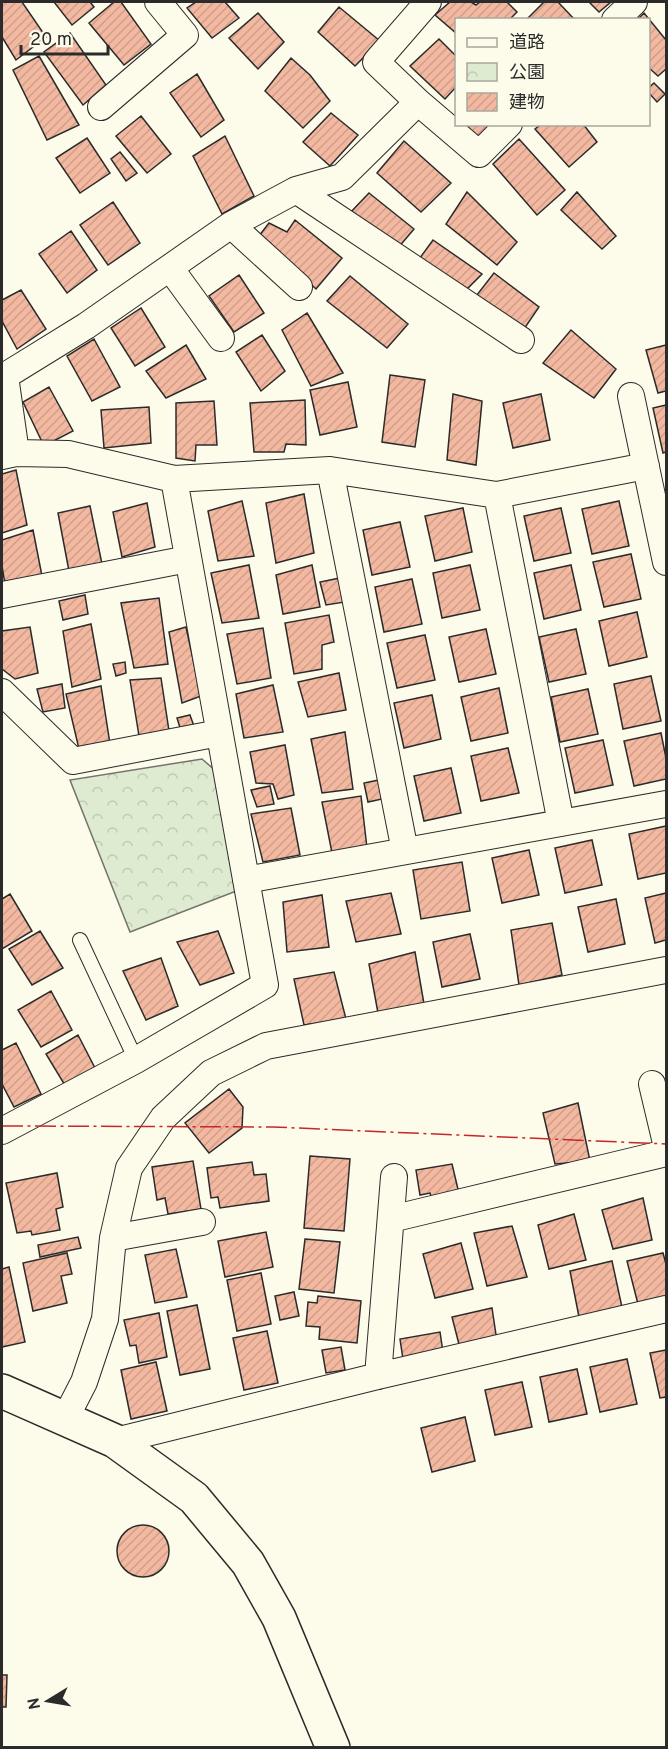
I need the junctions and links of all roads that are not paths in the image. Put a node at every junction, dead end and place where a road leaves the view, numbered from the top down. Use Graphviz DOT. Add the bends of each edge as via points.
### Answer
graph roads {
  1 [pos="158,2"];
  2 [pos="428,2"];
  3 [pos="634,2"];
  4 [pos="617,18"];
  5 [pos="418,102"];
  6 [pos="101,107"];
  7 [pos="507,126"];
  8 [pos="296,190"];
  9 [pos="231,225"];
  10 [pos="170,268"];
  11 [pos="299,287"];
  12 [pos="221,338"];
  13 [pos="521,340"];
  14 [pos="631,396"];
  15 [pos="9,454"];
  16 [pos="646,466"];
  17 [pos="330,470"];
  18 [pos="174,479"];
  19 [pos="496,495"];
  20 [pos="188,559"];
  21 [pos="666,562"];
  22 [pos="2,595"];
  23 [pos="2,692"];
  24 [pos="219,733"];
  25 [pos="666,804"];
  26 [pos="561,823"];
  27 [pos="405,851"];
  28 [pos="246,880"];
  29 [pos="80,940"];
  30 [pos="666,970"];
  31 [pos="136,1060"];
  32 [pos="652,1084"];
  33 [pos="2,1131"];
  34 [pos="666,1143"];
  35 [pos="666,1153"];
  36 [pos="394,1177"];
  37 [pos="391,1219"];
  38 [pos="202,1222"];
  39 [pos="113,1238"];
  40 [pos="666,1309"];
  41 [pos="378,1376"];
  42 [pos="2,1391"];
  43 [pos="65,1419"];
  44 [pos="115,1441"];
  45 [pos="333,1748"];
  1 -- 6 [label="street" via="185,35"];
  2 -- 5 [label="street" via="376,62"];
  3 -- 4 [label="street"];
  5 -- 7 [label="street" via="479,154"];
  5 -- 8 [label="street" via="342,177"];
  8 -- 9 [label="street"];
  8 -- 13 [label="street"];
  9 -- 10 [label="street"];
  9 -- 11 [label="street"];
  10 -- 12 [label="street"];
  10 -- 15 [label="street" via="5,376"];
  14 -- 16 [label="street"];
  15 -- 18 [label="street" via="68,454"];
  16 -- 19 [label="street"];
  16 -- 21 [label="street"];
  17 -- 18 [label="street"];
  17 -- 19 [label="street"];
  17 -- 27 [label="street"];
  18 -- 20 [label="street"];
  19 -- 26 [label="street"];
  20 -- 22 [label="street"];
  20 -- 24 [label="street"];
  23 -- 24 [label="street" via="73,761"];
  24 -- 28 [label="street"];
  25 -- 26 [label="street"];
  26 -- 27 [label="street"];
  27 -- 28 [label="street"];
  28 -- 31 [label="street" via="265,985"];
  29 -- 31 [label="lane"];
  30 -- 39 [label="street" via="266,1046 211,1073 163,1118 129,1168"];
  31 -- 33 [label="street"];
  32 -- 34 [label="street"];
  35 -- 37 [label="street"];
  36 -- 37 [label="street"];
  37 -- 41 [label="street"];
  38 -- 39 [label="street"];
  39 -- 43 [label="street" via="105,1319 84,1382"];
  40 -- 41 [label="street"];
  41 -- 44 [label="street"];
  42 -- 43 [label="street"];
  43 -- 44 [label="street"];
  44 -- 45 [label="street" via="194,1498 248,1563 279,1618"];
}
